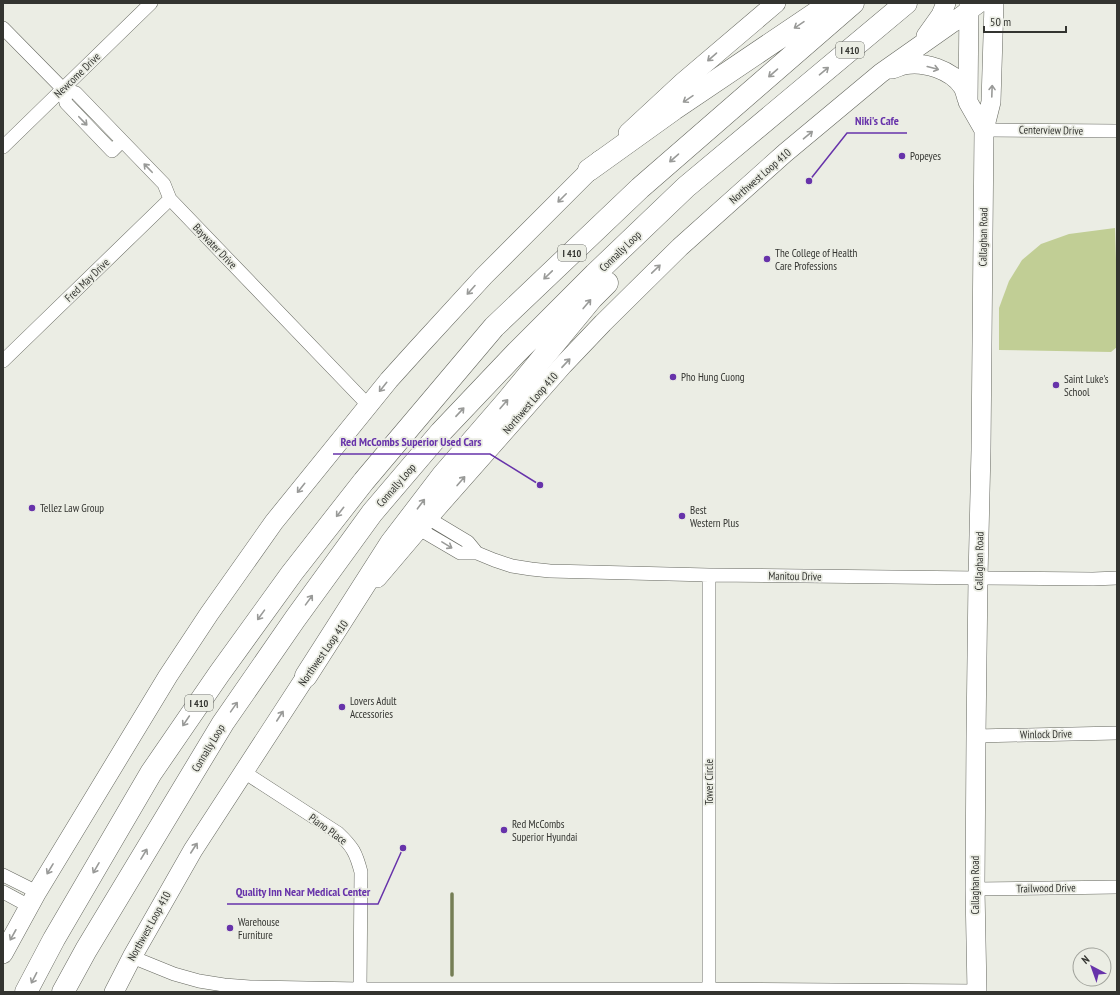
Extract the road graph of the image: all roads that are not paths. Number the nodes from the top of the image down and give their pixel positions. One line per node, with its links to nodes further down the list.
1 (151, 3): 12 (street, Newcome Drive)
2 (776, 3): 21 (main road, one-way to 21)
3 (831, 3): 21 (highway, one-way to 21)
4 (853, 3): 43 (highway, I 410, one-way to 43)
5 (906, 3): 13 (highway, Connally Loop / I 410, one-way to 5)
6 (946, 3): 10 (main road)
7 (994, 3): 15 (main road, Callaghan Road, one-way to 7)
8 (972, 5): 10 (main road, Northwest Loop 410); 14 (main road)
9 (3, 28): 12 (street, Baywater Drive)
10 (918, 47): 11 (main road, Northwest Loop 410)
11 (882, 73): 14 (main road, one-way to 14); 25 (main road, Northwest Loop 410, one-way to 11)
12 (63, 89): 17 (street, Baywater Drive); 18 (street, Baywater Drive, one-way to 18); 20 (street, Newcome Drive)
13 (794, 96): 29 (highway, one-way to 13); 34 (highway, Connally Loop / I 410, one-way to 13)
14 (968, 102): 15 (main road)
15 (984, 130): 16 (street, Centerview Drive); 27 (main road, Callaghan Road)
16 (1117, 130)
17 (113, 132): 18 (street); 19 (street, Baywater Drive)
18 (103, 142): 19 (street, Baywater Drive)
19 (122, 142): 22 (street, Baywater Drive, one-way to 19)
20 (3, 147)
21 (589, 170): 24 (main road, one-way to 24)
22 (170, 199): 23 (street, Fred May Drive); 24 (street, Baywater Drive)
23 (3, 361)
24 (368, 405): 38 (main road, one-way to 38)
25 (424, 523): 26 (street, Manitou Drive); 29 (main road, Northwest Loop 410)
26 (709, 575): 27 (street, Manitou Drive); 42 (street, Tower Circle)
27 (978, 578): 28 (street, Manitou Drive); 31 (main road, Callaghan Road)
28 (1117, 578)
29 (306, 676): 32 (main road, Northwest Loop 410, one-way to 29)
30 (1117, 733): 31 (street, Winlock Drive)
31 (976, 736): 36 (main road, Callaghan Road)
32 (244, 772): 40 (main road, Northwest Loop 410, one-way to 32); 41 (street, Piano Place)
33 (3, 875): 38 (street)
34 (124, 887): 44 (highway, Connally Loop / I 410); 45 (highway)
35 (1117, 887): 36 (street, Trailwood Drive)
36 (975, 889): 47 (main road, Callaghan Road)
37 (3, 892): 38 (street)
38 (33, 899): 39 (main road, one-way to 39)
39 (3, 954)
40 (132, 957): 41 (street); 46 (main road, Northwest Loop 410)
41 (360, 989): 42 (street)
42 (709, 989): 47 (street)
43 (26, 992)
44 (63, 992)
45 (74, 992)
46 (114, 992)
47 (977, 992)

